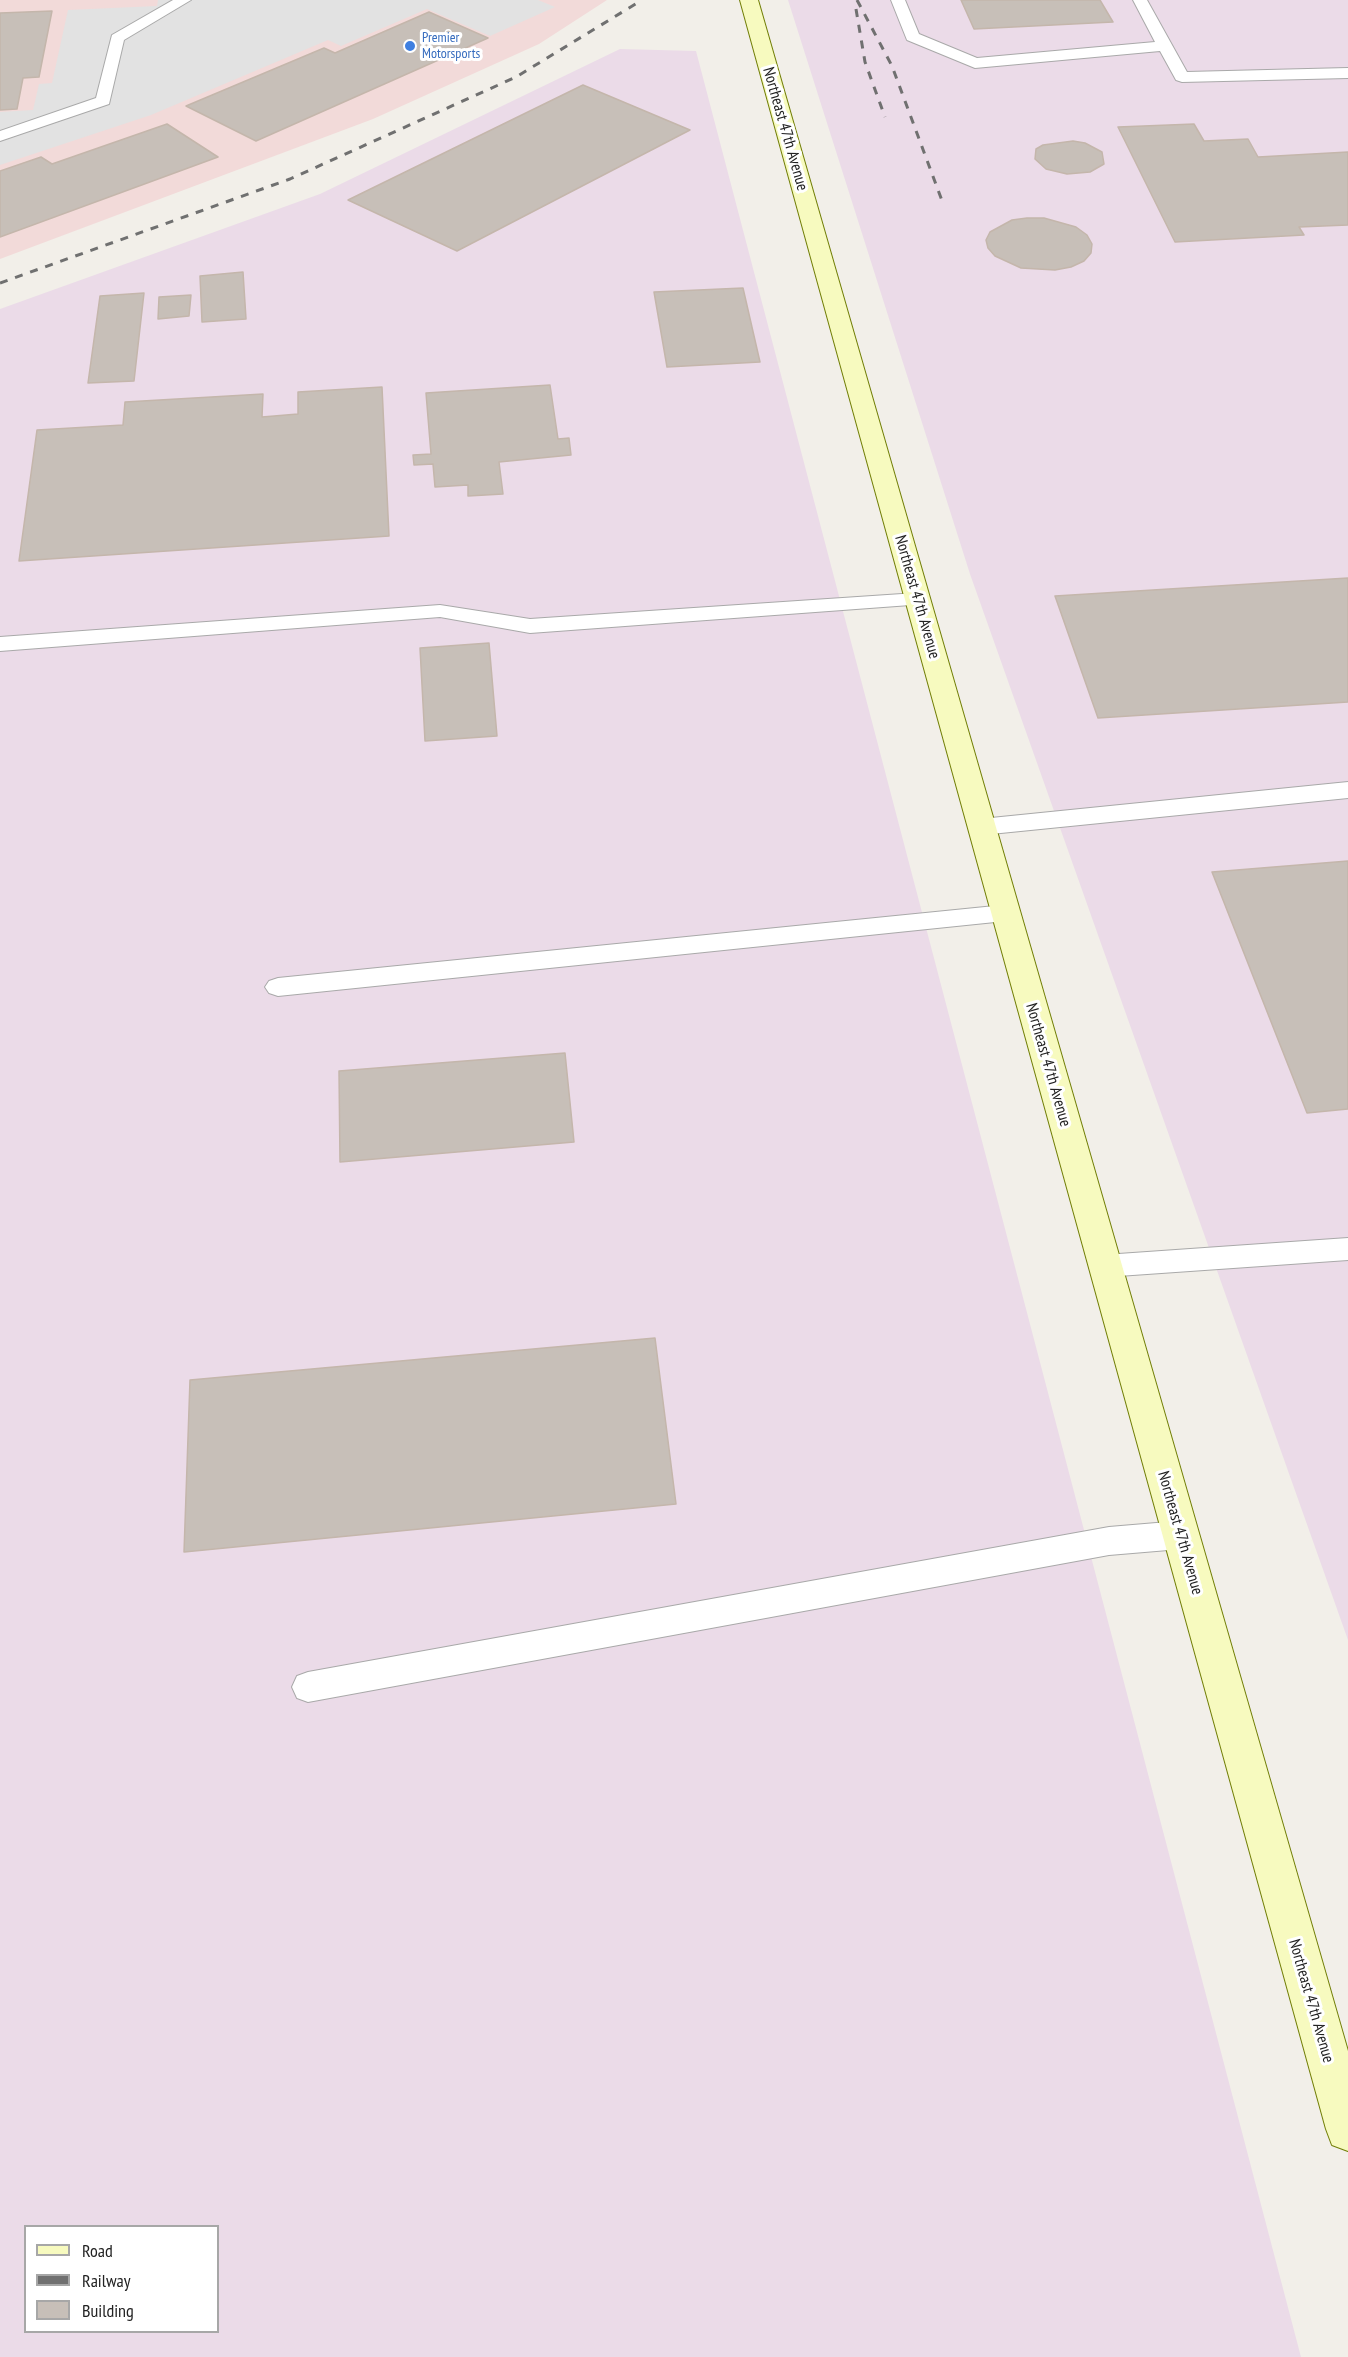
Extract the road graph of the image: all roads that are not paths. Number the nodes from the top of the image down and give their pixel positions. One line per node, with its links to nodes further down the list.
1 (184, 0): 8 (lane)
2 (749, 0): 9 (street, Northeast 47th Avenue)
3 (898, 0): 6 (lane)
4 (1140, 0): 5 (lane); 6 (lane)
5 (1155, 0)
6 (1166, 46): 7 (lane)
7 (1348, 73)
8 (0, 136)
9 (917, 599): 10 (lane); 12 (street, Northeast 47th Avenue)
10 (0, 644)
11 (1348, 789): 12 (lane)
12 (981, 827): 13 (street, Northeast 47th Avenue)
13 (1005, 913): 14 (lane); 16 (street, Northeast 47th Avenue)
14 (278, 987)
15 (1348, 1249): 16 (lane)
16 (1104, 1266): 17 (street, Northeast 47th Avenue)
17 (1180, 1535): 18 (lane); 19 (street, Northeast 47th Avenue)
18 (308, 1687)
19 (1348, 2129)

